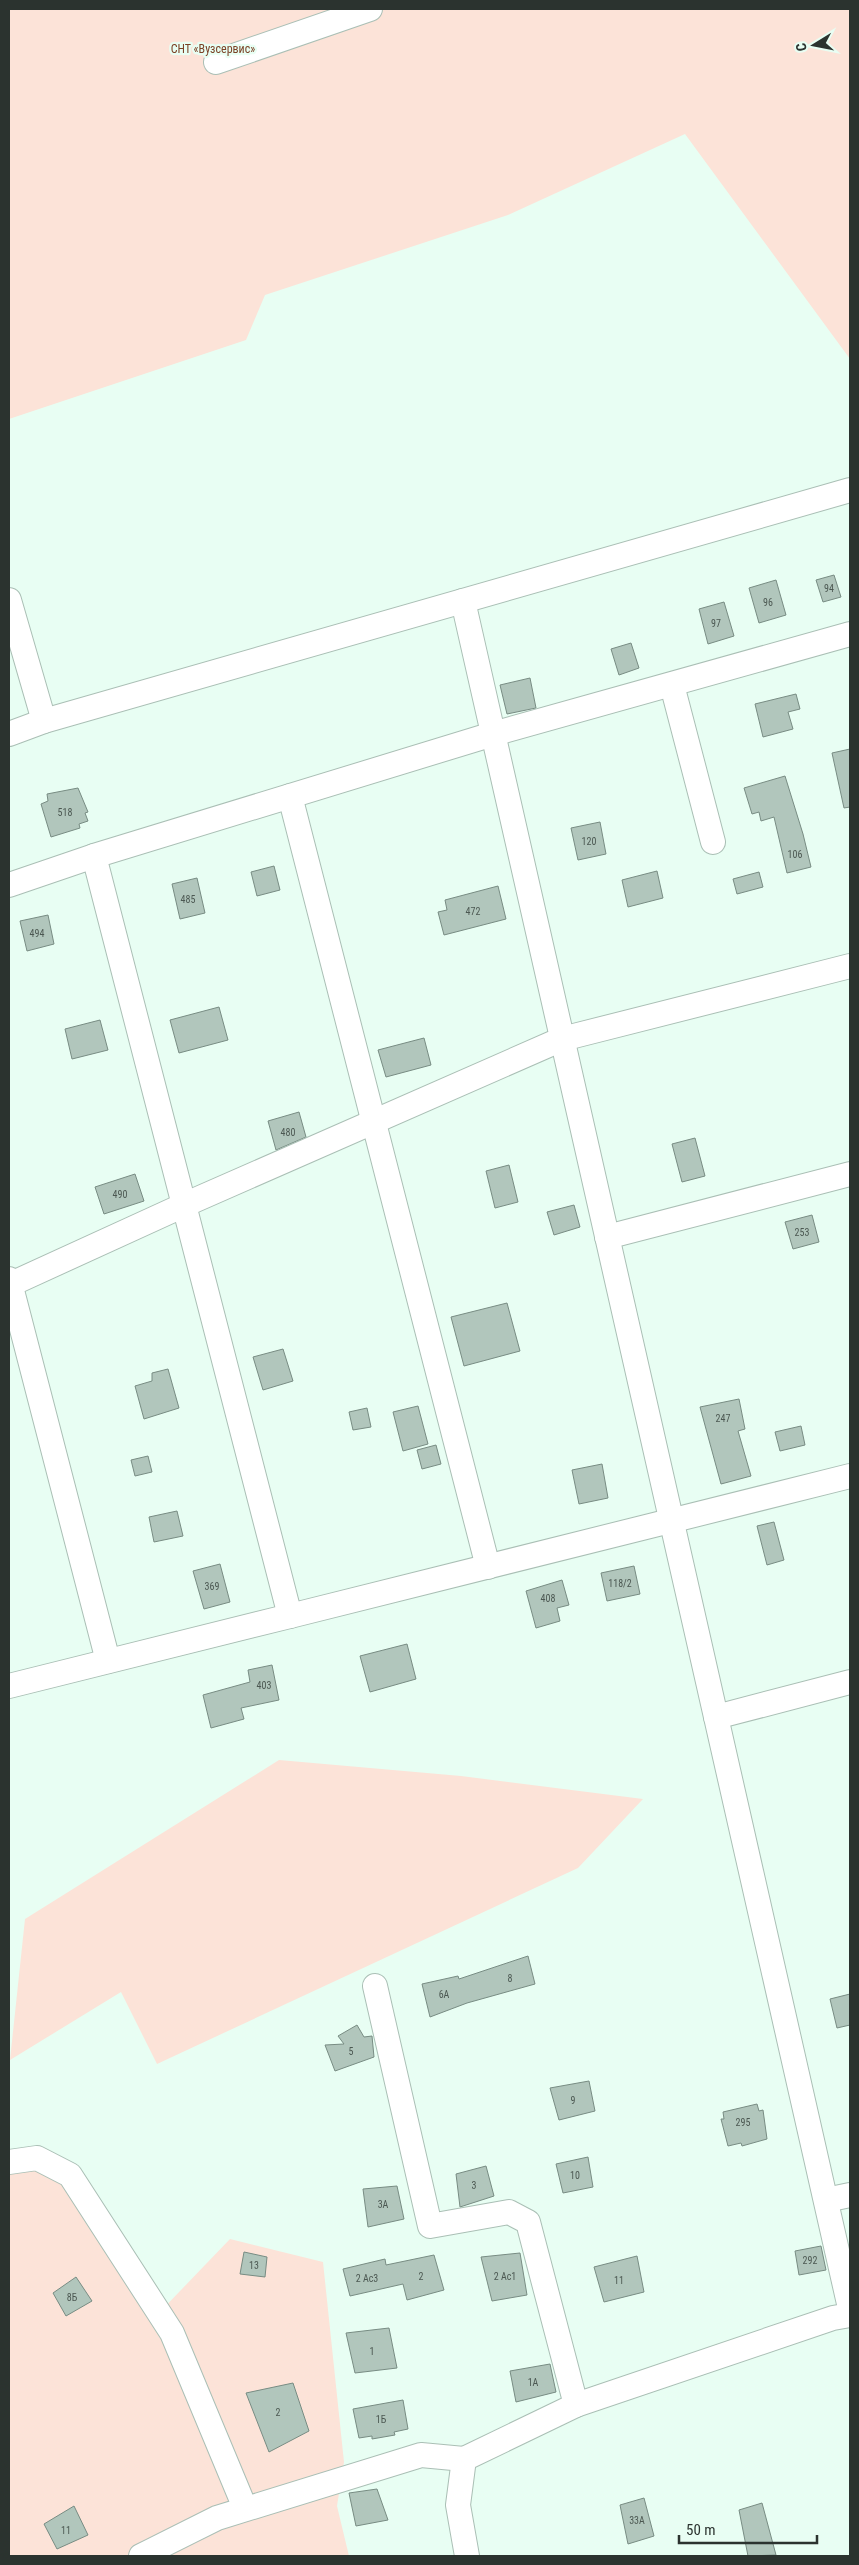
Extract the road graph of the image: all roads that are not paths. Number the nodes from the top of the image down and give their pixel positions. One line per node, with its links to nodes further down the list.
1 (370, 9): 2 (street)
2 (216, 62)
3 (850, 490): 5 (street)
4 (9, 600): 8 (street)
5 (463, 601): 8 (street); 10 (street)
6 (850, 634): 7 (street)
7 (672, 685): 10 (street); 12 (street)
8 (44, 721): 9 (street)
9 (9, 734)
10 (493, 734): 11 (street); 16 (street)
11 (290, 796): 13 (street); 17 (street)
12 (713, 842)
13 (94, 856): 14 (street); 19 (street)
14 (9, 885)
15 (850, 966): 16 (street)
16 (562, 1039): 17 (street); 20 (street)
17 (375, 1121): 19 (street); 24 (street)
18 (850, 1174): 20 (street)
19 (184, 1205): 21 (street); 25 (street)
20 (607, 1237): 23 (street)
21 (9, 1283): 26 (street)
22 (850, 1476): 23 (street)
23 (672, 1522): 24 (street); 29 (street)
24 (488, 1567): 25 (street)
25 (290, 1616): 26 (street)
26 (108, 1661): 28 (street)
27 (850, 1682): 29 (street)
28 (9, 1686)
29 (716, 1717): 33 (street)
30 (375, 1986): 36 (street)
31 (9, 2162): 38 (street)
32 (850, 2195): 33 (street)
33 (826, 2200): 34 (street)
34 (850, 2308)
35 (850, 2315): 36 (street)
36 (576, 2405): 37 (street)
37 (464, 2459): 38 (street); 40 (street)
38 (245, 2508): 39 (street)
39 (141, 2556)
40 (467, 2556)

